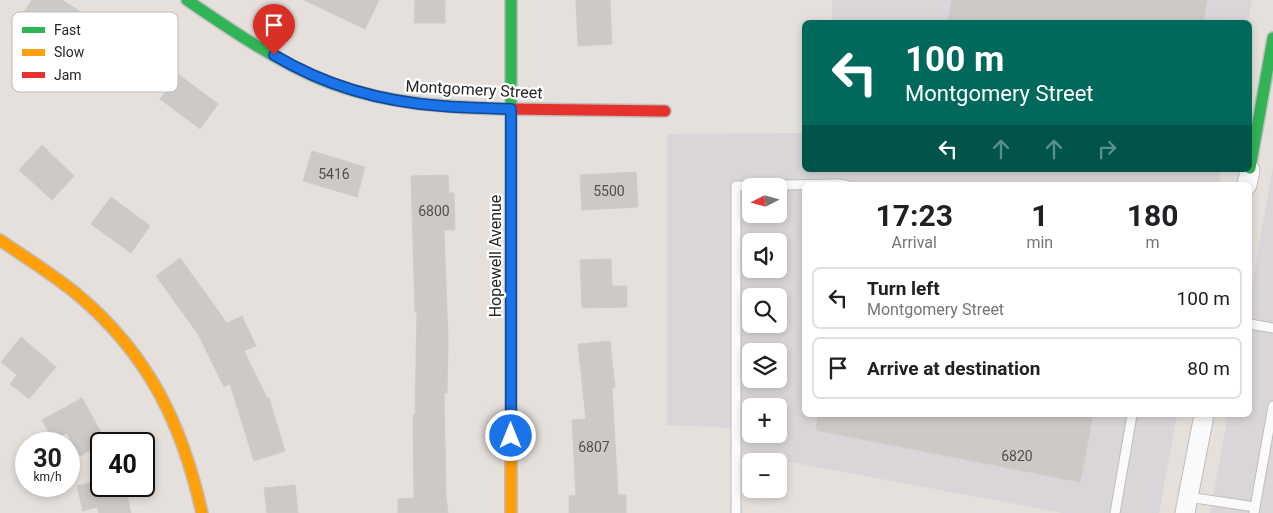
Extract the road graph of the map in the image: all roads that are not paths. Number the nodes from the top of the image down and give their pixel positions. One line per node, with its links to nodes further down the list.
1 (187, 0): 4 (street, Montgomery Street)
2 (512, 0): 4 (street, Hopewell Avenue)
3 (1273, 38): 6 (street)
4 (511, 109): 5 (street, Montgomery Street); 17 (street, Hopewell Avenue)
5 (664, 111)
6 (1252, 158)
7 (802, 185): 18 (lane)
8 (0, 240): 16 (street)
9 (1252, 324): 10 (lane)
10 (1273, 328)
11 (1273, 406): 15 (lane)
12 (1132, 417): 19 (lane)
13 (1204, 417): 14 (street)
14 (1187, 505): 15 (lane)
15 (1255, 510)
16 (202, 513)
17 (511, 513)
18 (736, 513)
19 (1115, 513)

